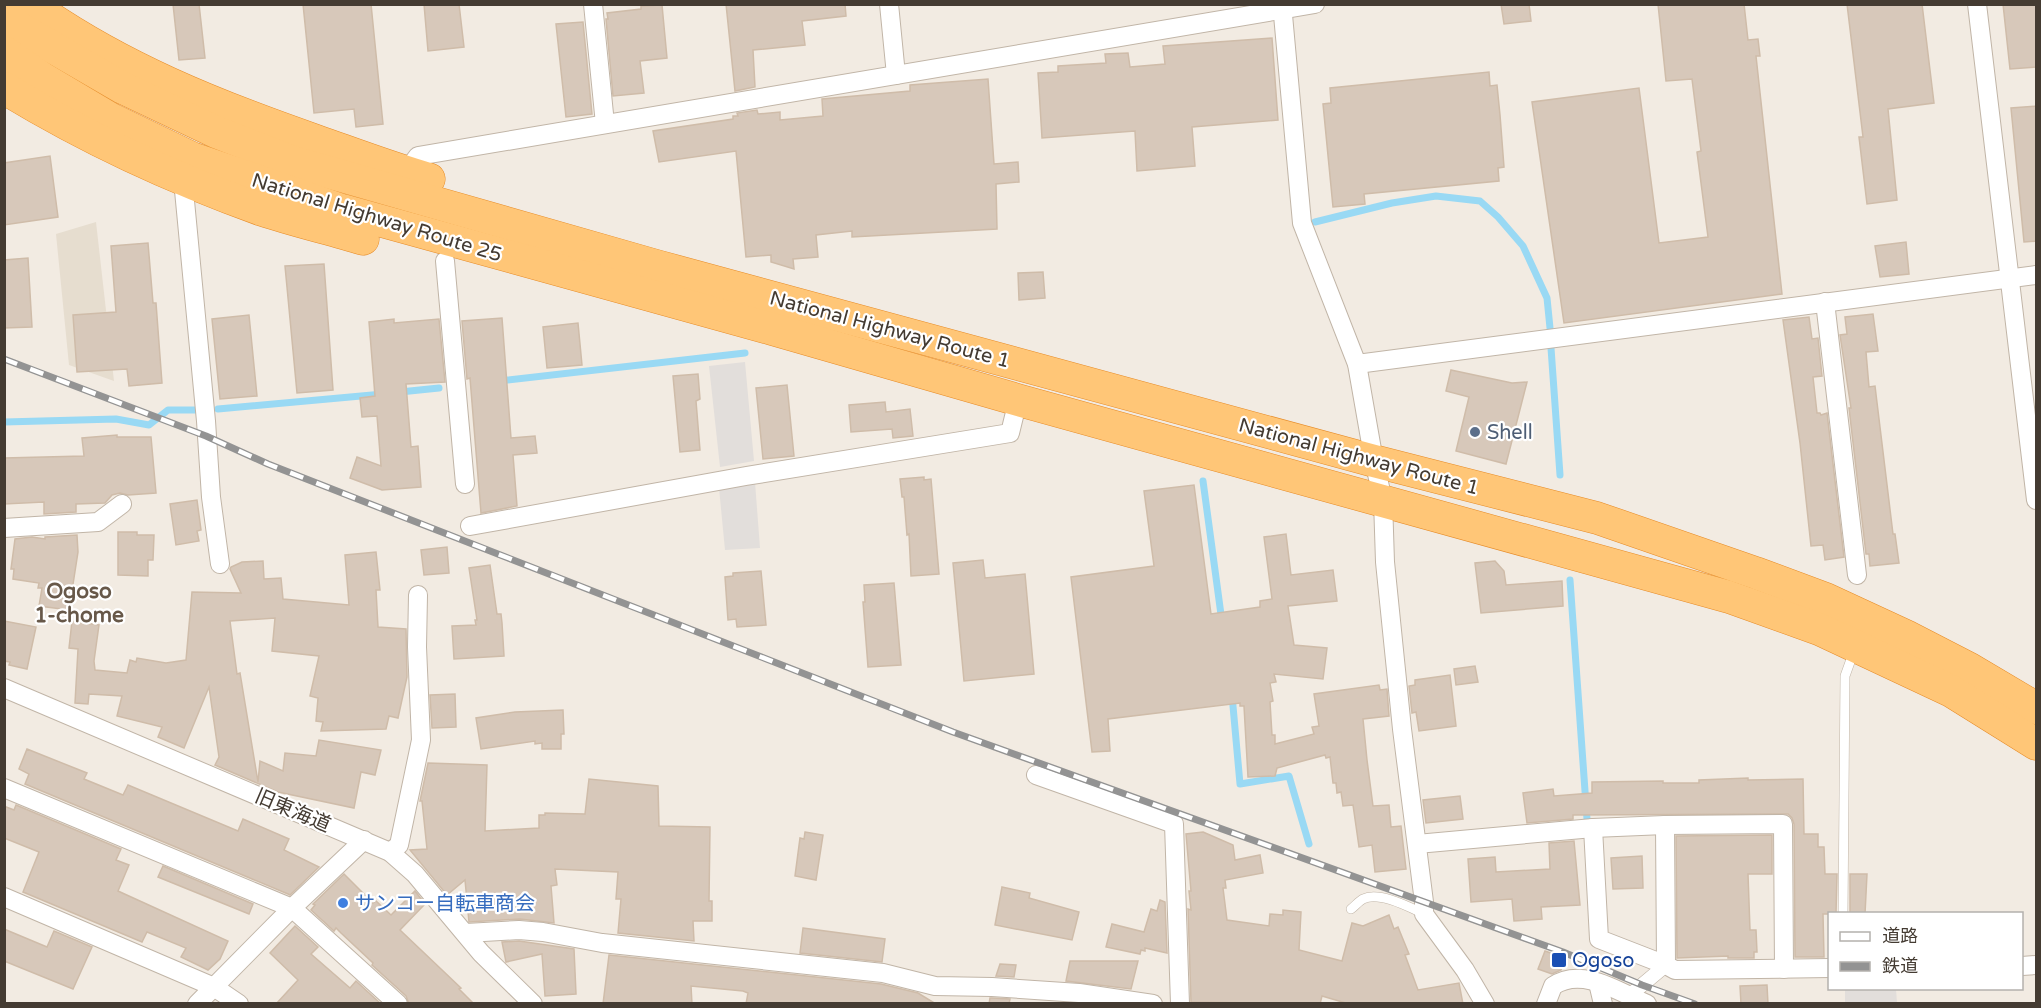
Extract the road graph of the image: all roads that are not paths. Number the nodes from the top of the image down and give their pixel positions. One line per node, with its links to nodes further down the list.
1 (30, 4): 12 (highway)
2 (593, 4): 11 (street)
3 (889, 4): 9 (street)
4 (1315, 4): 6 (street)
5 (1977, 4): 17 (street)
6 (1283, 8): 9 (street); 20 (street)
7 (4, 15): 15 (highway, National Highway Route 25)
8 (4, 52): 19 (highway, National Highway Route 25)
9 (896, 75): 11 (street)
10 (4, 88): 13 (highway)
11 (605, 124): 12 (street)
12 (406, 172): 15 (highway)
13 (183, 180): 14 (highway); 29 (street)
14 (445, 261): 19 (highway); 23 (street)
15 (657, 266): 22 (highway, National Highway Route 1)
16 (2037, 275): 17 (street)
17 (2010, 277): 18 (street); 25 (street)
18 (1825, 302): 20 (street); 30 (street)
19 (772, 329): 21 (highway, National Highway Route 1)
20 (1357, 364): 22 (street)
21 (1018, 400): 24 (highway, National Highway Route 1); 27 (street)
22 (1374, 461): 24 (street); 34 (highway, National Highway Route 1)
23 (465, 484)
24 (1383, 500): 32 (highway, National Highway Route 1); 41 (street)
25 (2037, 500)
26 (122, 504): 28 (street)
27 (470, 526)
28 (4, 528)
29 (220, 564)
30 (1857, 575)
31 (418, 595): 42 (street)
32 (1856, 645): 35 (highway, National Highway Route 1); 46 (lane)
33 (4, 688): 40 (street, 旧東海道)
34 (2037, 708)
35 (2037, 744)
36 (1036, 775): 62 (street)
37 (4, 788): 44 (street)
38 (1665, 825): 39 (street); 49 (street); 51 (street)
39 (1593, 828): 41 (street); 49 (street)
40 (364, 840): 42 (street, 旧東海道); 44 (street)
41 (1417, 844): 47 (street)
42 (390, 852): 48 (street, 旧東海道)
43 (4, 897): 53 (street)
44 (292, 908): 53 (street); 58 (street)
45 (1351, 909): 47 (lane)
46 (1843, 912)
47 (1424, 914): 63 (street)
48 (466, 933): 54 (street); 59 (street, 旧東海道)
49 (1666, 964): 51 (street); 55 (street)
50 (1828, 968): 51 (street)
51 (1784, 969)
52 (1598, 982): 55 (street); 64 (street); 65 (street)
53 (214, 987): 56 (street); 57 (street)
54 (992, 987): 60 (street); 61 (street)
55 (1629, 996): 66 (street)
56 (197, 1004)
57 (239, 1004)
58 (398, 1004)
59 (533, 1004)
60 (984, 1004)
61 (1154, 1004)
62 (1180, 1004)
63 (1485, 1004)
64 (1546, 1004)
65 (1602, 1004)
66 (1647, 1004)

